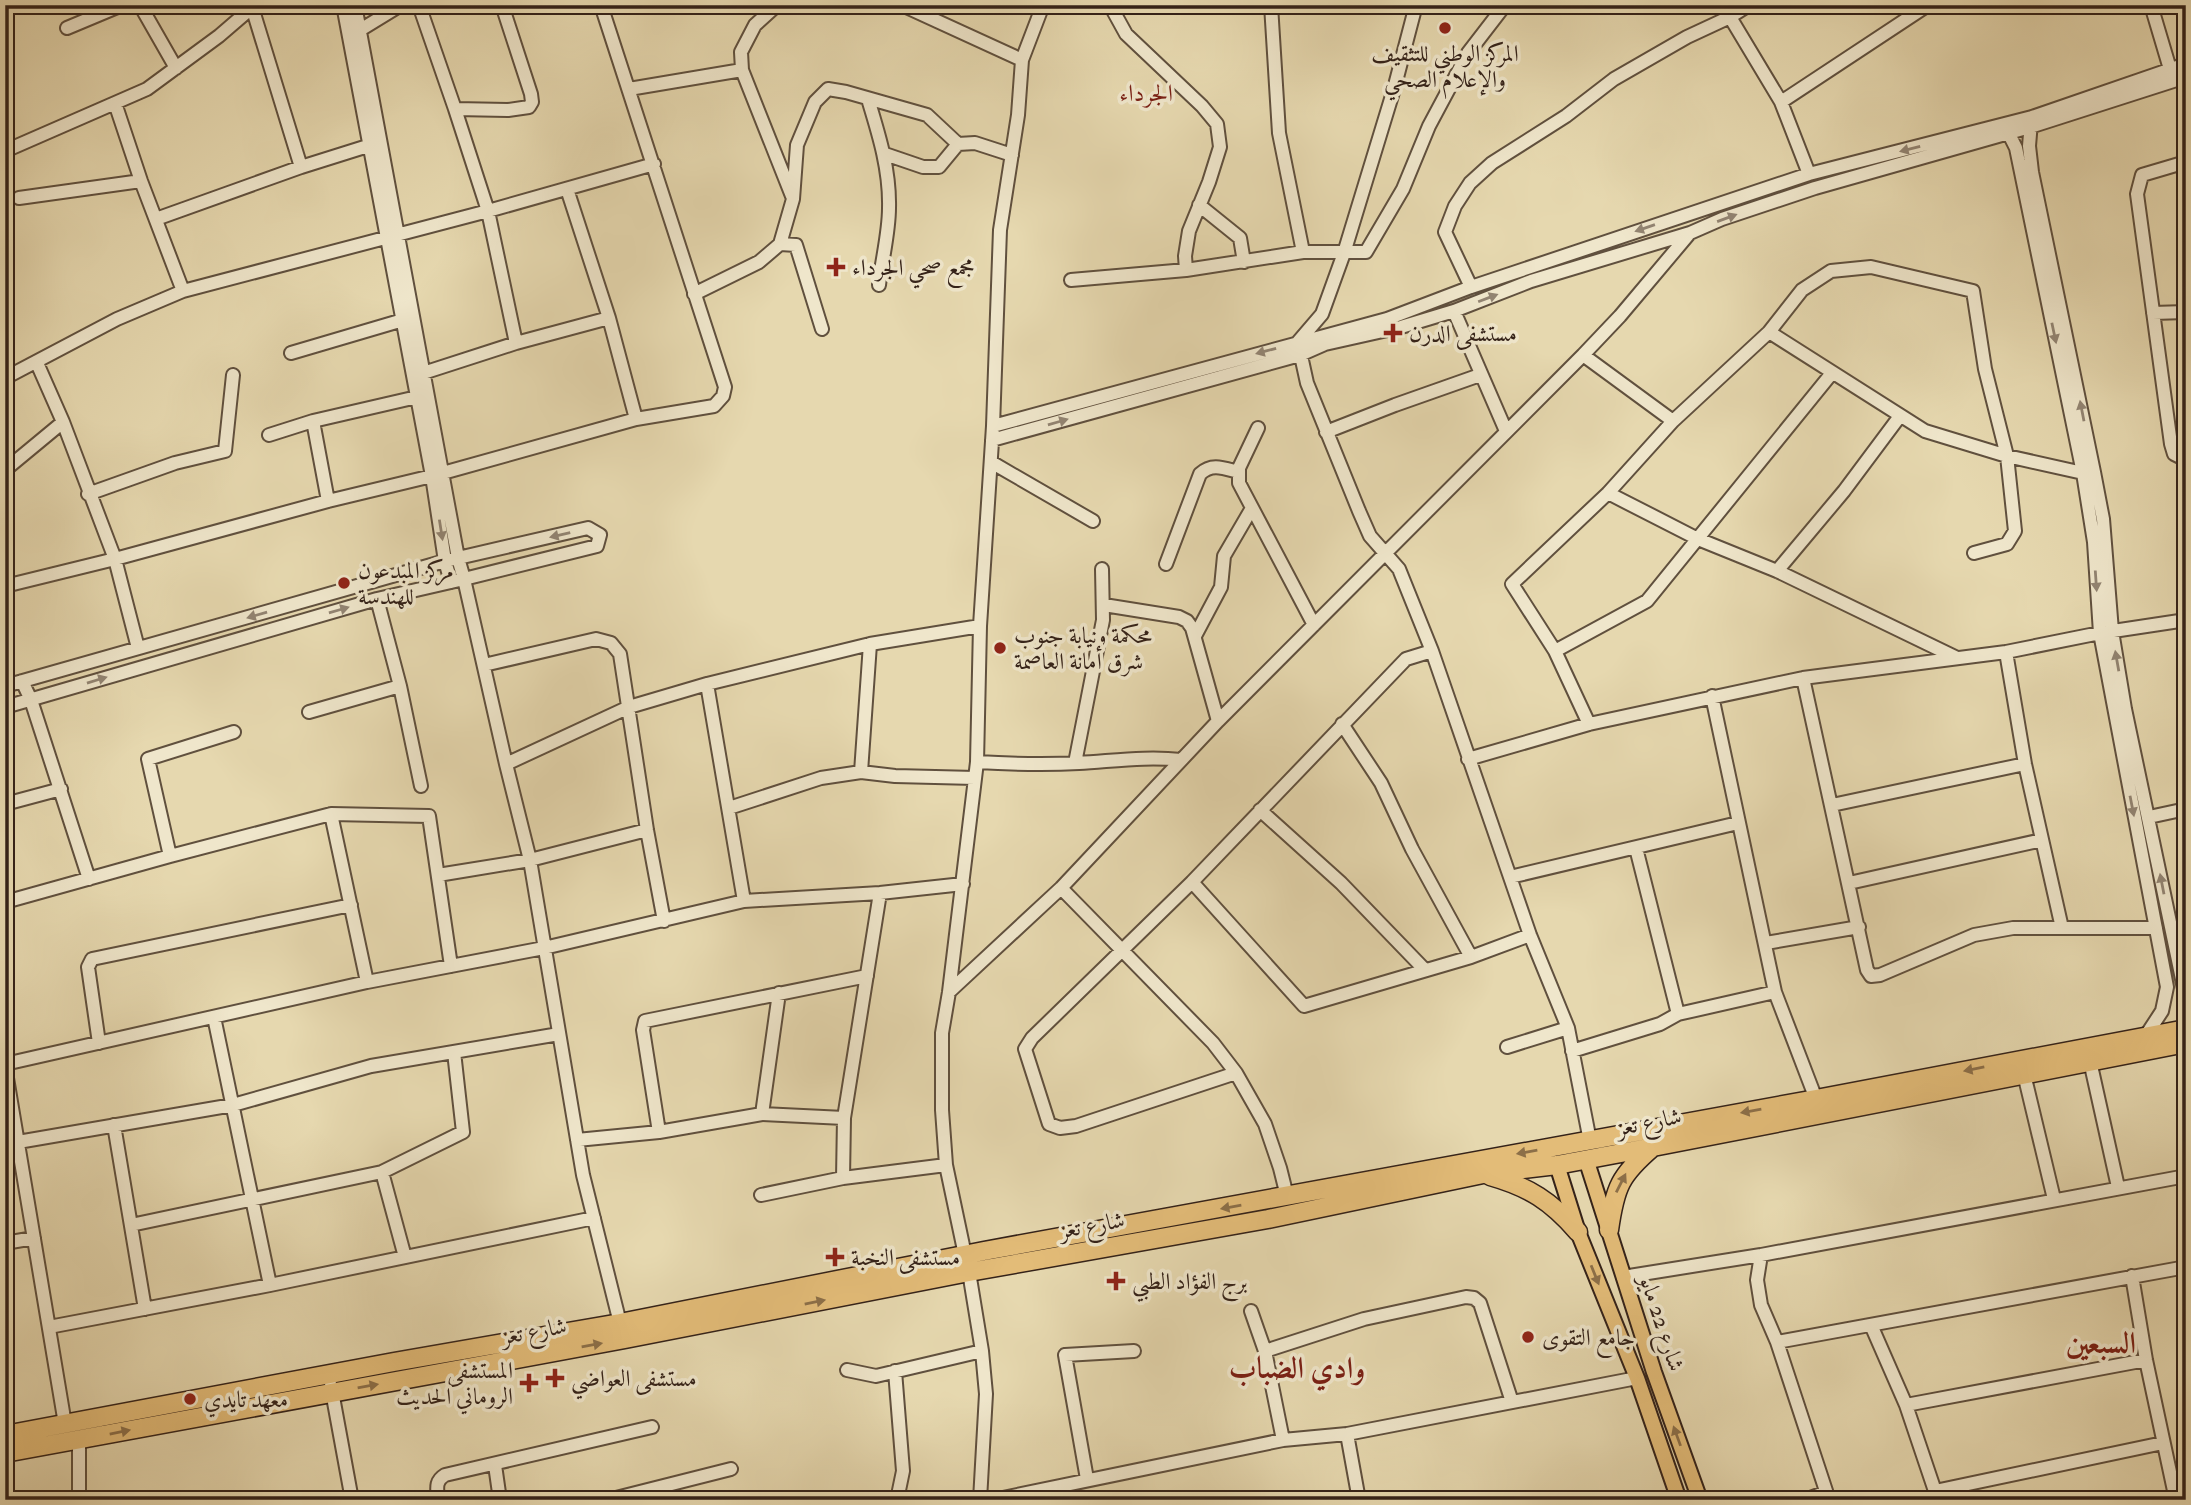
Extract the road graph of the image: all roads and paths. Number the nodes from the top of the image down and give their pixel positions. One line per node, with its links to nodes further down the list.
1 (122, 5): 21 (street)
2 (140, 5): 25 (street)
3 (343, 5): 22 (street)
4 (355, 5): 22 (street)
5 (401, 5): 22 (street)
6 (419, 5): 33 (street)
7 (502, 5): 33 (street)
8 (601, 5): 29 (street)
9 (777, 5): 27 (street)
10 (902, 5): 23 (street)
11 (1043, 5): 23 (street)
12 (1110, 5): 49 (street)
13 (1271, 5): 56 (street)
14 (1416, 5): 57 (street)
15 (1505, 5): 57 (street)
16 (1749, 5): 20 (street)
17 (1928, 5): 31 (street)
18 (2151, 5): 26 (street)
19 (253, 6): 25 (street); 43 (street)
20 (1730, 17): 31 (street); 62 (street)
21 (66, 29)
22 (354, 34): 37 (street); 54 (street)
23 (1022, 60): 40 (street)
24 (2186, 65): 26 (street)
25 (176, 68): 32 (street)
26 (2170, 69): 34 (street)
27 (742, 70): 29 (street); 48 (street)
28 (2186, 77): 34 (street)
29 (629, 89): 42 (street)
30 (868, 99): 36 (street); 39 (street); 48 (street)
31 (1781, 102): 44 (street)
32 (115, 103): 38 (street); 45 (street)
33 (455, 109): 50 (street)
34 (2031, 122): 35 (street); 121 (street, one-way to 34)
35 (2007, 129): 44 (street, one-way to 44); 53 (street, one-way to 35); 99 (street, one-way to 99)
36 (958, 144): 39 (street); 40 (street)
37 (371, 145): 43 (street); 54 (street)
38 (5, 151)
39 (885, 154): 61 (street)
40 (1012, 155): 88 (street)
41 (2186, 162): 67 (street)
42 (654, 164): 46 (street); 64 (street)
43 (301, 167): 52 (street)
44 (1809, 174): 51 (street)
45 (141, 181): 47 (street); 52 (street)
46 (567, 189): 50 (street); 68 (street)
47 (19, 198)
48 (793, 199): 55 (street)
49 (1199, 205): 58 (street); 59 (street)
50 (488, 211): 54 (street); 72 (street)
51 (1688, 215): 53 (street); 62 (street, one-way to 62)
52 (156, 219): 63 (street)
53 (1690, 233): 65 (street, one-way to 53); 75 (street)
54 (393, 235): 63 (street); 69 (street); 78 (street)
55 (780, 244): 64 (street); 70 (street)
56 (1303, 251): 57 (street); 58 (street)
57 (1344, 253): 73 (street)
58 (1244, 262): 59 (street)
59 (1186, 271): 60 (street)
60 (1071, 279)
61 (879, 285)
62 (1471, 287): 73 (street)
63 (183, 291): 76 (street)
64 (694, 294): 84 (street)
65 (1454, 311): 73 (street); 79 (street)
66 (2186, 312): 67 (street)
67 (2153, 313): 95 (street)
68 (609, 318): 72 (street); 84 (street)
69 (403, 320): 74 (street); 78 (street)
70 (822, 329)
71 (1769, 332): 77 (street); 86 (street); 94 (street)
72 (516, 343): 78 (street)
73 (1299, 348): 88 (street, one-way to 88); 91 (street); 93 (street, one-way to 73)
74 (291, 353)
75 (1583, 355): 86 (street); 90 (street)
76 (37, 363): 81 (street); 87 (street)
77 (1832, 373): 83 (street); 106 (street)
78 (418, 375): 82 (street); 100 (street)
79 (1480, 375): 90 (street); 91 (street)
80 (233, 376): 101 (street)
81 (5, 378)
82 (417, 397): 85 (street); 100 (street)
83 (1900, 415): 94 (street); 113 (street)
84 (636, 419): 100 (street)
85 (313, 421): 92 (street); 103 (street)
86 (1673, 421): 102 (street)
87 (63, 422): 97 (street); 101 (street)
88 (993, 426): 93 (street)
89 (1258, 428): 98 (street)
90 (1506, 431): 107 (street)
91 (1326, 432): 107 (street)
92 (269, 435)
93 (992, 440): 96 (street)
94 (2007, 456): 99 (street); 108 (street)
95 (2186, 460)
96 (991, 463): 105 (street); 120 (street)
97 (5, 470)
98 (1238, 472): 104 (street); 111 (street)
99 (2083, 474): 121 (street, one-way to 121)
100 (437, 475): 103 (street); 110 (street)
101 (89, 494): 109 (street)
102 (1608, 494): 106 (street); 126 (street)
103 (328, 501): 109 (street)
104 (1252, 508): 119 (street); 122 (street)
105 (1093, 522)
106 (1698, 539): 113 (street); 126 (street)
107 (1385, 553): 119 (street); 125 (street)
108 (1974, 553)
109 (115, 559): 115 (street); 124 (street)
110 (452, 560): 114 (street); 114 (street, one-way to 110); 124 (street, one-way to 124)
111 (1166, 564)
112 (1102, 569): 117 (street)
113 (1777, 571): 128 (street)
114 (457, 581): 116 (street); 129 (street)
115 (5, 586)
116 (377, 599): 134 (street); 136 (street, one-way to 116)
117 (1104, 605): 122 (street); 147 (street)
118 (2186, 620): 121 (street)
119 (1314, 625): 140 (street)
120 (980, 626): 123 (street); 146 (street)
121 (2106, 632): 127 (street); 160 (street, one-way to 121); 181 (street, one-way to 181)
122 (1195, 636): 140 (street)
123 (870, 644): 132 (street); 150 (street)
124 (138, 648): 131 (street)
125 (1432, 651): 141 (street); 144 (street)
126 (1555, 651): 142 (street)
127 (2006, 652): 128 (street); 149 (street)
128 (1957, 658): 130 (street)
129 (484, 665): 138 (street); 148 (street)
130 (1803, 678): 135 (street); 155 (street)
131 (22, 681): 133 (street); 136 (street)
132 (707, 684): 138 (street); 156 (street)
133 (5, 686)
134 (400, 686): 139 (street); 152 (street)
135 (1712, 696): 142 (street); 161 (street)
136 (31, 700): 137 (street); 153 (street)
137 (5, 707)
138 (629, 707): 148 (street); 162 (street)
139 (309, 712)
140 (1218, 721): 145 (street)
141 (1342, 724): 158 (street); 186 (street)
142 (1589, 724): 144 (street)
143 (234, 732): 165 (street)
144 (1468, 759): 168 (street)
145 (1181, 760): 147 (street); 173 (street)
146 (977, 762): 147 (street); 151 (street)
147 (1075, 763)
148 (506, 764): 166 (street)
149 (2025, 764): 155 (street); 163 (street)
150 (861, 772): 151 (street); 156 (street)
151 (975, 778): 172 (street)
152 (421, 786)
153 (61, 789): 154 (street); 169 (street)
154 (5, 804)
155 (1832, 805): 171 (street)
156 (729, 808): 175 (street)
157 (2186, 809): 160 (street)
158 (1261, 810): 170 (street); 188 (street)
159 (331, 814): 165 (street); 167 (street); 177 (street)
160 (2149, 817): 191 (street, one-way to 160)
161 (1738, 823): 164 (street); 183 (street)
162 (647, 830): 166 (street); 178 (street)
163 (2042, 840): 171 (street); 180 (street)
164 (1636, 848): 168 (street); 197 (street)
165 (170, 856): 169 (street)
166 (530, 860): 167 (street); 184 (street)
167 (438, 875): 187 (street)
168 (1510, 877): 182 (street)
169 (89, 879): 176 (street)
170 (1192, 882): 185 (street); 188 (street)
171 (1850, 883): 179 (street)
172 (963, 884): 174 (street); 193 (street)
173 (1061, 888): 185 (street); 193 (street)
174 (880, 892): 175 (street); 189 (street)
175 (744, 901): 178 (street)
176 (5, 902)
177 (351, 905): 190 (street); 203 (street)
178 (664, 921): 184 (street)
179 (1859, 926): 180 (street); 183 (street)
180 (2062, 928): 181 (street)
181 (2157, 928): 192 (street)
182 (1530, 934): 186 (street); 199 (street)
183 (1766, 943): 194 (street)
184 (544, 948): 187 (street); 201 (street)
185 (1123, 951): 210 (street); 210 (street)
186 (1471, 957): 188 (street)
187 (452, 966): 190 (street)
188 (1425, 970)
189 (867, 976): 195 (street); 215 (street)
190 (367, 982): 198 (street)
191 (2182, 985): 192 (street); 196 (street)
192 (2167, 987): 202 (street)
193 (949, 992): 223 (street)
194 (1775, 992): 197 (street); 212 (street)
195 (779, 993): 214 (street); 217 (street)
196 (2186, 998)
197 (1678, 1014): 206 (street)
198 (214, 1017): 203 (street); 213 (street)
199 (1568, 1028): 205 (street); 206 (street)
200 (2186, 1029): 202 (highway, شارع تعز)
201 (559, 1034): 207 (street); 218 (street)
202 (2145, 1037): 212 (highway, شارع تعز, one-way to 212)
203 (99, 1043): 209 (street)
204 (2186, 1043): 208 (highway, شارع تعز)
205 (1507, 1047)
206 (1572, 1051): 219 (street)
207 (454, 1052): 213 (street); 225 (street)
208 (2090, 1061): 211 (highway, شارع تعز); 229 (street)
209 (5, 1065): 220 (street)
210 (1236, 1073): 231 (street)
211 (2024, 1074): 221 (highway, شارع تعز); 232 (street)
212 (1816, 1099): 219 (highway, شارع تعز, one-way to 219)
213 (233, 1105): 216 (street); 233 (street)
214 (762, 1114): 215 (street); 217 (street)
215 (844, 1118): 228 (street)
216 (114, 1125): 220 (street); 237 (street)
217 (659, 1132): 218 (street)
218 (577, 1140): 235 (street)
219 (1590, 1141): 231 (highway, شارع تعز, one-way to 231)
220 (18, 1142): 240 (street)
221 (1653, 1147): 222 (highway, شارع تعز); 238 (highway, one-way to 221)
222 (1586, 1159): 224 (highway, شارع تعز); 238 (main road, شارع 22 مايو)
223 (946, 1165): 228 (street); 244 (street)
224 (1557, 1165): 226 (highway, شارع تعز); 239 (main road, شارع 22 مايو)
225 (382, 1172): 233 (street); 243 (street)
226 (1483, 1174): 236 (highway, شارع تعز); 239 (highway)
227 (2186, 1176): 229 (street)
228 (843, 1178): 230 (street)
229 (2118, 1187): 232 (street)
230 (761, 1195)
231 (1287, 1196): 234 (highway, شارع تعز)
232 (2054, 1199): 242 (street)
233 (252, 1200): 237 (street); 248 (street)
234 (1264, 1201): 236 (highway); 244 (highway, شارع تعز, one-way to 244)
235 (594, 1217): 243 (street); 251 (street)
236 (1268, 1219): 244 (highway, شارع تعز)
237 (131, 1225): 249 (street)
238 (1609, 1230): 247 (main road, شارع 22 مايو)
239 (1578, 1232): 262 (main road, شارع 22 مايو, one-way to 262)
240 (34, 1238): 241 (street); 253 (street)
241 (5, 1243)
242 (1761, 1255): 247 (street); 254 (street)
243 (405, 1257): 248 (street)
244 (967, 1263): 251 (highway, شارع تعز); 255 (street); 263 (highway, شارع تعز, one-way to 244)
245 (2186, 1267): 246 (street)
246 (2132, 1276): 252 (street); 258 (street)
247 (1623, 1277): 261 (main road, شارع 22 مايو)
248 (270, 1285): 249 (street)
249 (145, 1309): 253 (street)
250 (1251, 1311): 257 (street)
251 (621, 1323): 263 (highway, شارع تعز)
252 (1871, 1325): 254 (street); 265 (street)
253 (48, 1327): 266 (street)
254 (1777, 1342): 278 (street)
255 (982, 1351): 260 (street); 285 (street)
256 (1134, 1351): 276 (street)
257 (1265, 1351): 264 (street); 271 (street)
258 (2146, 1360): 265 (street); 272 (street)
259 (847, 1370): 260 (street)
260 (895, 1371): 284 (street)
261 (1654, 1372): 262 (main road); 289 (main road, شارع 22 مايو, one-way to 261)
262 (1637, 1378): 264 (street); 288 (main road, شارع 22 مايو)
263 (331, 1383): 266 (highway, شارع تعز); 270 (highway, شارع تعز, one-way to 263); 280 (street)
264 (1512, 1402): 268 (street)
265 (1906, 1405): 277 (street)
266 (65, 1424): 269 (highway, شارع تعز)
267 (652, 1427): 274 (street)
268 (1347, 1434): 271 (street); 287 (street)
269 (5, 1435)
270 (79, 1440): 273 (highway, شارع تعز); 279 (street)
271 (1283, 1440): 276 (street)
272 (2163, 1443): 277 (street); 291 (street)
273 (5, 1453)
274 (495, 1465): 281 (street); 282 (street)
275 (731, 1469): 283 (street)
276 (1087, 1479): 286 (street)
277 (1936, 1495)
278 (1828, 1496): 290 (street)
279 (79, 1500)
280 (352, 1500)
281 (438, 1500)
282 (500, 1500)
283 (608, 1500)
284 (897, 1500)
285 (979, 1500)
286 (993, 1500)
287 (1359, 1500)
288 (1679, 1500)
289 (1700, 1500)
290 (1805, 1500)
291 (2176, 1500)

